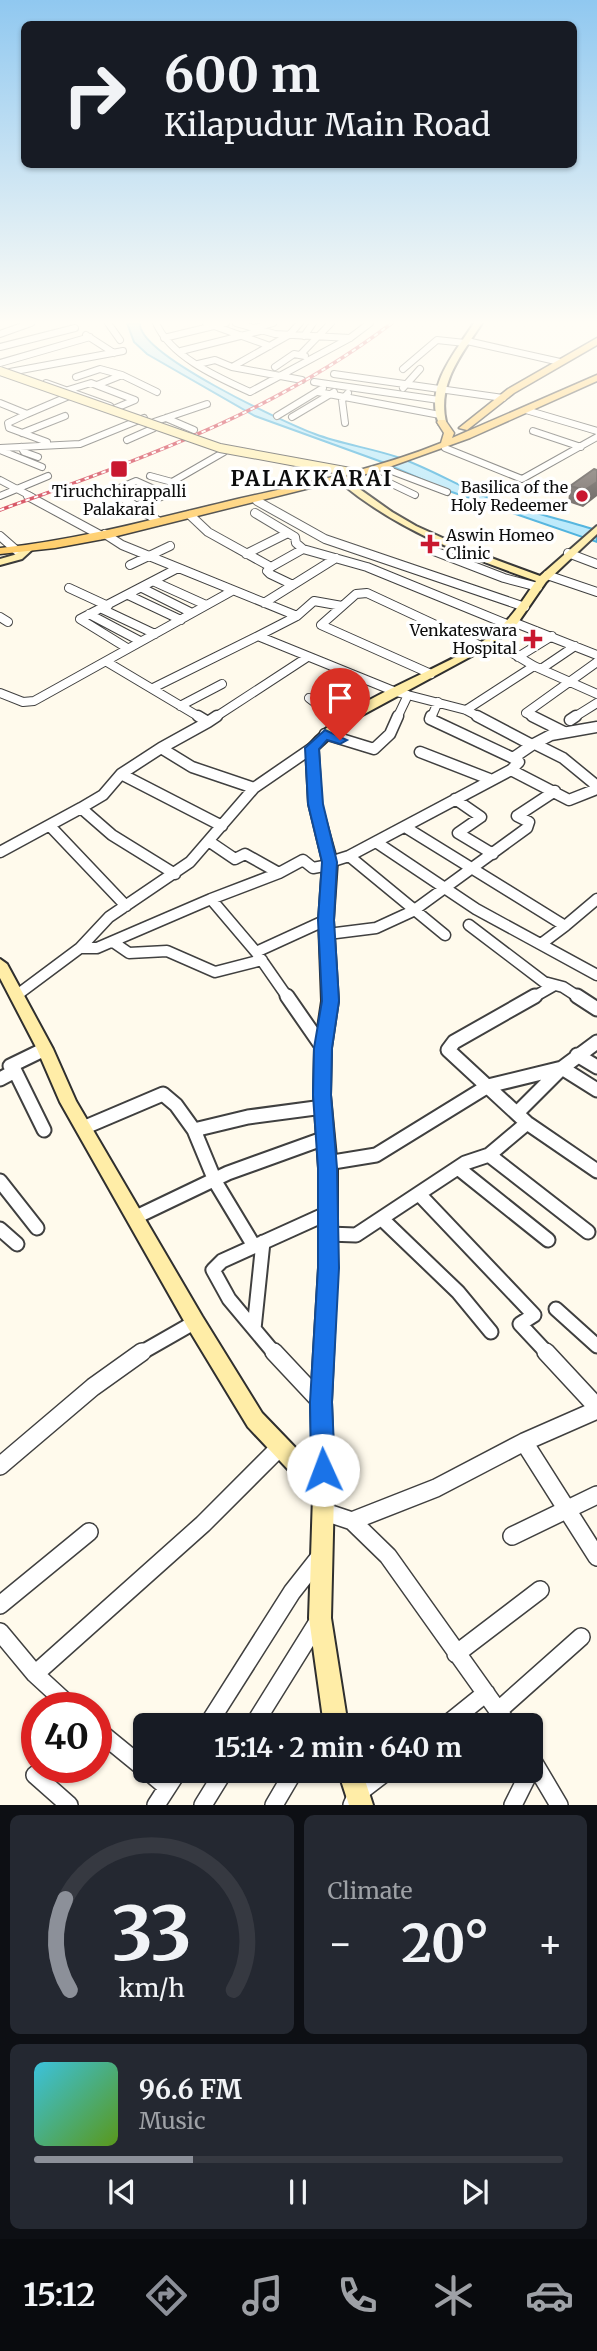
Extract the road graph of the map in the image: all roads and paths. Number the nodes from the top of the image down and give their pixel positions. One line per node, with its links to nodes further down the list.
1 (11, 407): 15 (street); 16 (street)
2 (40, 407): 16 (street)
3 (105, 407): 43 (street, bridge)
4 (106, 407): 22 (street)
5 (198, 407): 19 (street)
6 (291, 407): 18 (street)
7 (309, 407): 20 (street)
8 (342, 407): 23 (street)
9 (389, 407): 21 (street)
10 (440, 407): 21 (street)
11 (492, 407): 32 (main road)
12 (532, 407): 14 (main road)
13 (116, 408): 22 (street)
14 (526, 410): 29 (street); 32 (main road)
15 (0, 411)
16 (27, 414): 25 (street)
17 (65, 416): 30 (street)
18 (277, 416)
19 (166, 418): 24 (street); 26 (street)
20 (292, 418)
21 (441, 419): 32 (main road)
22 (140, 420): 24 (street); 35 (street)
23 (345, 423)
24 (154, 425): 31 (street); 34 (street)
25 (9, 428): 27 (street); 30 (street)
26 (194, 430)
27 (0, 431)
28 (533, 431): 36 (street)
29 (597, 431)
30 (22, 433): 35 (street)
31 (175, 433)
32 (455, 437): 36 (street); 43 (main road)
33 (597, 438): 36 (street)
34 (127, 440)
35 (53, 444): 38 (street)
36 (581, 446)
37 (2, 447): 38 (street); 41 (street)
38 (21, 447): 40 (street)
39 (224, 452): 45 (street)
40 (38, 457)
41 (42, 467)
42 (388, 470): 49 (street)
43 (367, 475): 50 (street); 55 (main road)
44 (48, 476): 48 (street)
45 (150, 476)
46 (0, 480): 48 (street)
47 (344, 481): 76 (street)
48 (17, 488): 51 (street); 59 (street)
49 (447, 492)
50 (415, 495)
51 (0, 496)
52 (257, 502): 54 (street)
53 (138, 506): 53 (street); 56 (street)
54 (266, 507): 58 (street); 60 (street)
55 (190, 515): 56 (main road); 68 (street)
56 (158, 522): 59 (main road)
57 (597, 529): 64 (street)
58 (308, 530): 60 (street); 88 (street)
59 (102, 535): 65 (main road); 69 (street)
60 (292, 535): 63 (street); 68 (street)
61 (0, 536): 65 (street)
62 (170, 546): 69 (street)
63 (303, 549): 70 (street); 74 (street)
64 (573, 549): 72 (street); 76 (street)
65 (22, 550): 67 (main road); 71 (street)
66 (434, 551): 76 (street)
67 (0, 552)
68 (246, 554): 74 (street)
69 (150, 556): 73 (street); 75 (street)
70 (336, 558): 78 (street); 93 (street)
71 (0, 562)
72 (597, 564)
73 (130, 565)
74 (271, 567): 78 (street)
75 (178, 568): 77 (street); 81 (street)
76 (542, 581): 82 (street); 88 (street)
77 (155, 582): 80 (street); 85 (street)
78 (293, 585): 84 (street)
79 (69, 588): 87 (street)
80 (142, 588): 83 (street); 89 (street)
81 (232, 591): 84 (street); 85 (street)
82 (597, 592)
83 (128, 595): 87 (street); 92 (street)
84 (264, 603): 91 (street)
85 (206, 605): 89 (street)
86 (342, 606): 91 (street); 98 (street); 107 (street)
87 (105, 607): 90 (street); 94 (street)
88 (525, 607): 93 (street)
89 (192, 613): 92 (street)
90 (89, 614): 97 (street); 100 (street)
91 (298, 616): 95 (street)
92 (181, 620): 94 (street)
93 (511, 624): 96 (street); 98 (street)
94 (155, 634): 97 (street)
95 (258, 636): 102 (street); 110 (street)
96 (552, 636): 99 (street); 103 (street)
97 (141, 641): 100 (street)
98 (487, 644): 103 (street); 107 (street)
99 (575, 646): 101 (street); 106 (street)
100 (127, 648): 104 (street)
101 (597, 655)
102 (306, 657): 112 (street); 120 (street)
103 (518, 657): 106 (street)
104 (107, 662): 110 (street); 111 (street)
105 (597, 662): 108 (street)
106 (537, 668): 108 (street); 118 (street)
107 (431, 674): 112 (street)
108 (569, 682): 113 (street); 123 (street)
109 (222, 684): 117 (street)
110 (153, 688): 117 (street)
111 (0, 693)
112 (402, 693): 115 (street); 121 (street); 124 (street)
113 (597, 694)
114 (309, 698): 121 (street)
115 (438, 702): 118 (street); 129 (street)
116 (597, 703): 119 (street)
117 (180, 706): 120 (street)
118 (466, 710): 125 (street)
119 (570, 720)
120 (208, 722): 126 (street)
121 (341, 722): 124 (street)
122 (597, 727): 123 (street)
123 (564, 732): 125 (street)
124 (325, 734): 127 (street)
125 (533, 744): 129 (street); 134 (street)
126 (161, 748): 131 (street); 133 (street)
127 (312, 748): 133 (street); 146 (street)
128 (420, 752): 132 (street)
129 (513, 758): 130 (street)
130 (511, 770): 132 (street); 135 (street)
131 (121, 774): 137 (street); 139 (street)
132 (492, 780): 136 (street)
133 (254, 788): 139 (street)
134 (597, 788): 135 (street)
135 (555, 792): 144 (street)
136 (455, 799): 140 (street); 144 (street)
137 (82, 808): 138 (street); 149 (street)
138 (50, 826): 143 (street); 153 (street)
139 (222, 827): 141 (street)
140 (405, 827): 142 (street); 147 (street)
141 (210, 842): 148 (street); 149 (street)
142 (376, 842): 145 (street); 150 (street)
143 (0, 852)
144 (493, 854): 147 (street)
145 (349, 856): 146 (street); 154 (street)
146 (329, 863): 148 (street); 157 (street)
147 (471, 870): 150 (street); 156 (street)
148 (279, 873): 151 (street)
149 (175, 874): 153 (street)
150 (447, 889): 154 (street); 160 (street)
151 (211, 899): 159 (street); 162 (street)
152 (597, 900): 156 (street)
153 (126, 906): 161 (street)
154 (413, 911): 157 (street); 158 (street)
155 (469, 925): 165 (street)
156 (565, 926): 160 (street)
157 (327, 927): 162 (street); 169 (street)
158 (445, 935)
159 (113, 942): 161 (street); 162 (street)
160 (541, 944): 164 (street)
161 (80, 948): 166 (street)
162 (259, 956): 169 (street)
163 (0, 964): 166 (street)
164 (597, 975)
165 (554, 986): 167 (street); 177 (street)
166 (17, 995): 170 (street)
167 (597, 1009)
168 (597, 1042): 171 (street)
169 (323, 1048): 179 (street)
170 (45, 1049): 174 (street); 181 (street)
171 (577, 1055): 173 (street); 175 (street)
172 (0, 1057): 174 (street)
173 (597, 1067)
174 (12, 1068): 176 (street); 182 (street)
175 (562, 1068): 177 (street); 178 (street); 180 (street)
176 (0, 1079)
177 (488, 1086): 180 (street); 186 (street)
178 (597, 1090)
179 (323, 1107): 183 (street); 184 (street)
180 (522, 1118): 185 (street); 188 (street)
181 (83, 1128): 183 (street); 193 (street)
182 (44, 1130)
183 (194, 1130): 189 (street)
184 (325, 1138): 186 (street); 189 (street)
185 (489, 1156): 187 (street); 197 (street)
186 (327, 1163): 192 (street)
187 (458, 1168): 191 (street); 199 (street)
188 (597, 1171)
189 (213, 1178): 193 (street); 201 (street)
190 (0, 1181): 195 (street)
191 (419, 1194): 194 (street); 208 (street)
192 (328, 1213): 198 (street); 201 (street)
193 (134, 1218): 203 (street)
194 (382, 1219): 198 (street); 205 (street)
195 (37, 1228)
196 (0, 1229): 200 (street)
197 (588, 1232)
198 (328, 1234): 207 (street)
199 (548, 1240)
200 (18, 1244)
201 (258, 1244): 204 (street); 204 (street)
202 (556, 1310): 206 (street)
203 (195, 1322): 210 (street); 211 (street)
204 (254, 1329): 207 (street)
205 (491, 1332)
206 (597, 1346)
207 (321, 1402): 213 (street)
208 (597, 1408): 209 (street)
209 (524, 1442): 214 (street); 215 (street)
210 (279, 1448): 213 (street); 226 (street)
211 (0, 1466)
212 (597, 1495): 214 (street)
213 (324, 1502): 215 (street); 218 (street)
214 (567, 1510): 217 (street); 219 (street)
215 (352, 1521): 225 (street)
216 (89, 1532): 221 (street)
217 (512, 1536)
218 (321, 1556): 222 (street); 230 (street)
219 (597, 1557)
220 (540, 1590): 225 (street)
221 (0, 1605)
222 (320, 1618): 231 (street); 232 (street)
223 (0, 1632): 226 (street)
224 (581, 1637): 229 (street)
225 (456, 1654): 228 (street)
226 (35, 1674): 227 (street)
227 (55, 1692)
228 (486, 1693): 229 (street); 233 (street)
229 (499, 1710): 234 (street)
230 (215, 1713)
231 (261, 1713)
232 (330, 1713)
233 (461, 1713)
234 (501, 1713)
235 (112, 1742): 236 (street)
236 (133, 1759)
237 (543, 1782): 252 (street)
238 (44, 1783): 247 (street)
239 (162, 1783): 245 (street)
240 (170, 1783): 245 (street)
241 (217, 1783): 249 (street)
242 (287, 1783): 250 (street)
243 (370, 1783): 246 (street)
244 (523, 1783): 251 (street)
245 (167, 1787): 248 (street)
246 (355, 1794)
247 (69, 1805)
248 (156, 1805)
249 (203, 1805)
250 (274, 1805)
251 (513, 1805)
252 (559, 1805)

